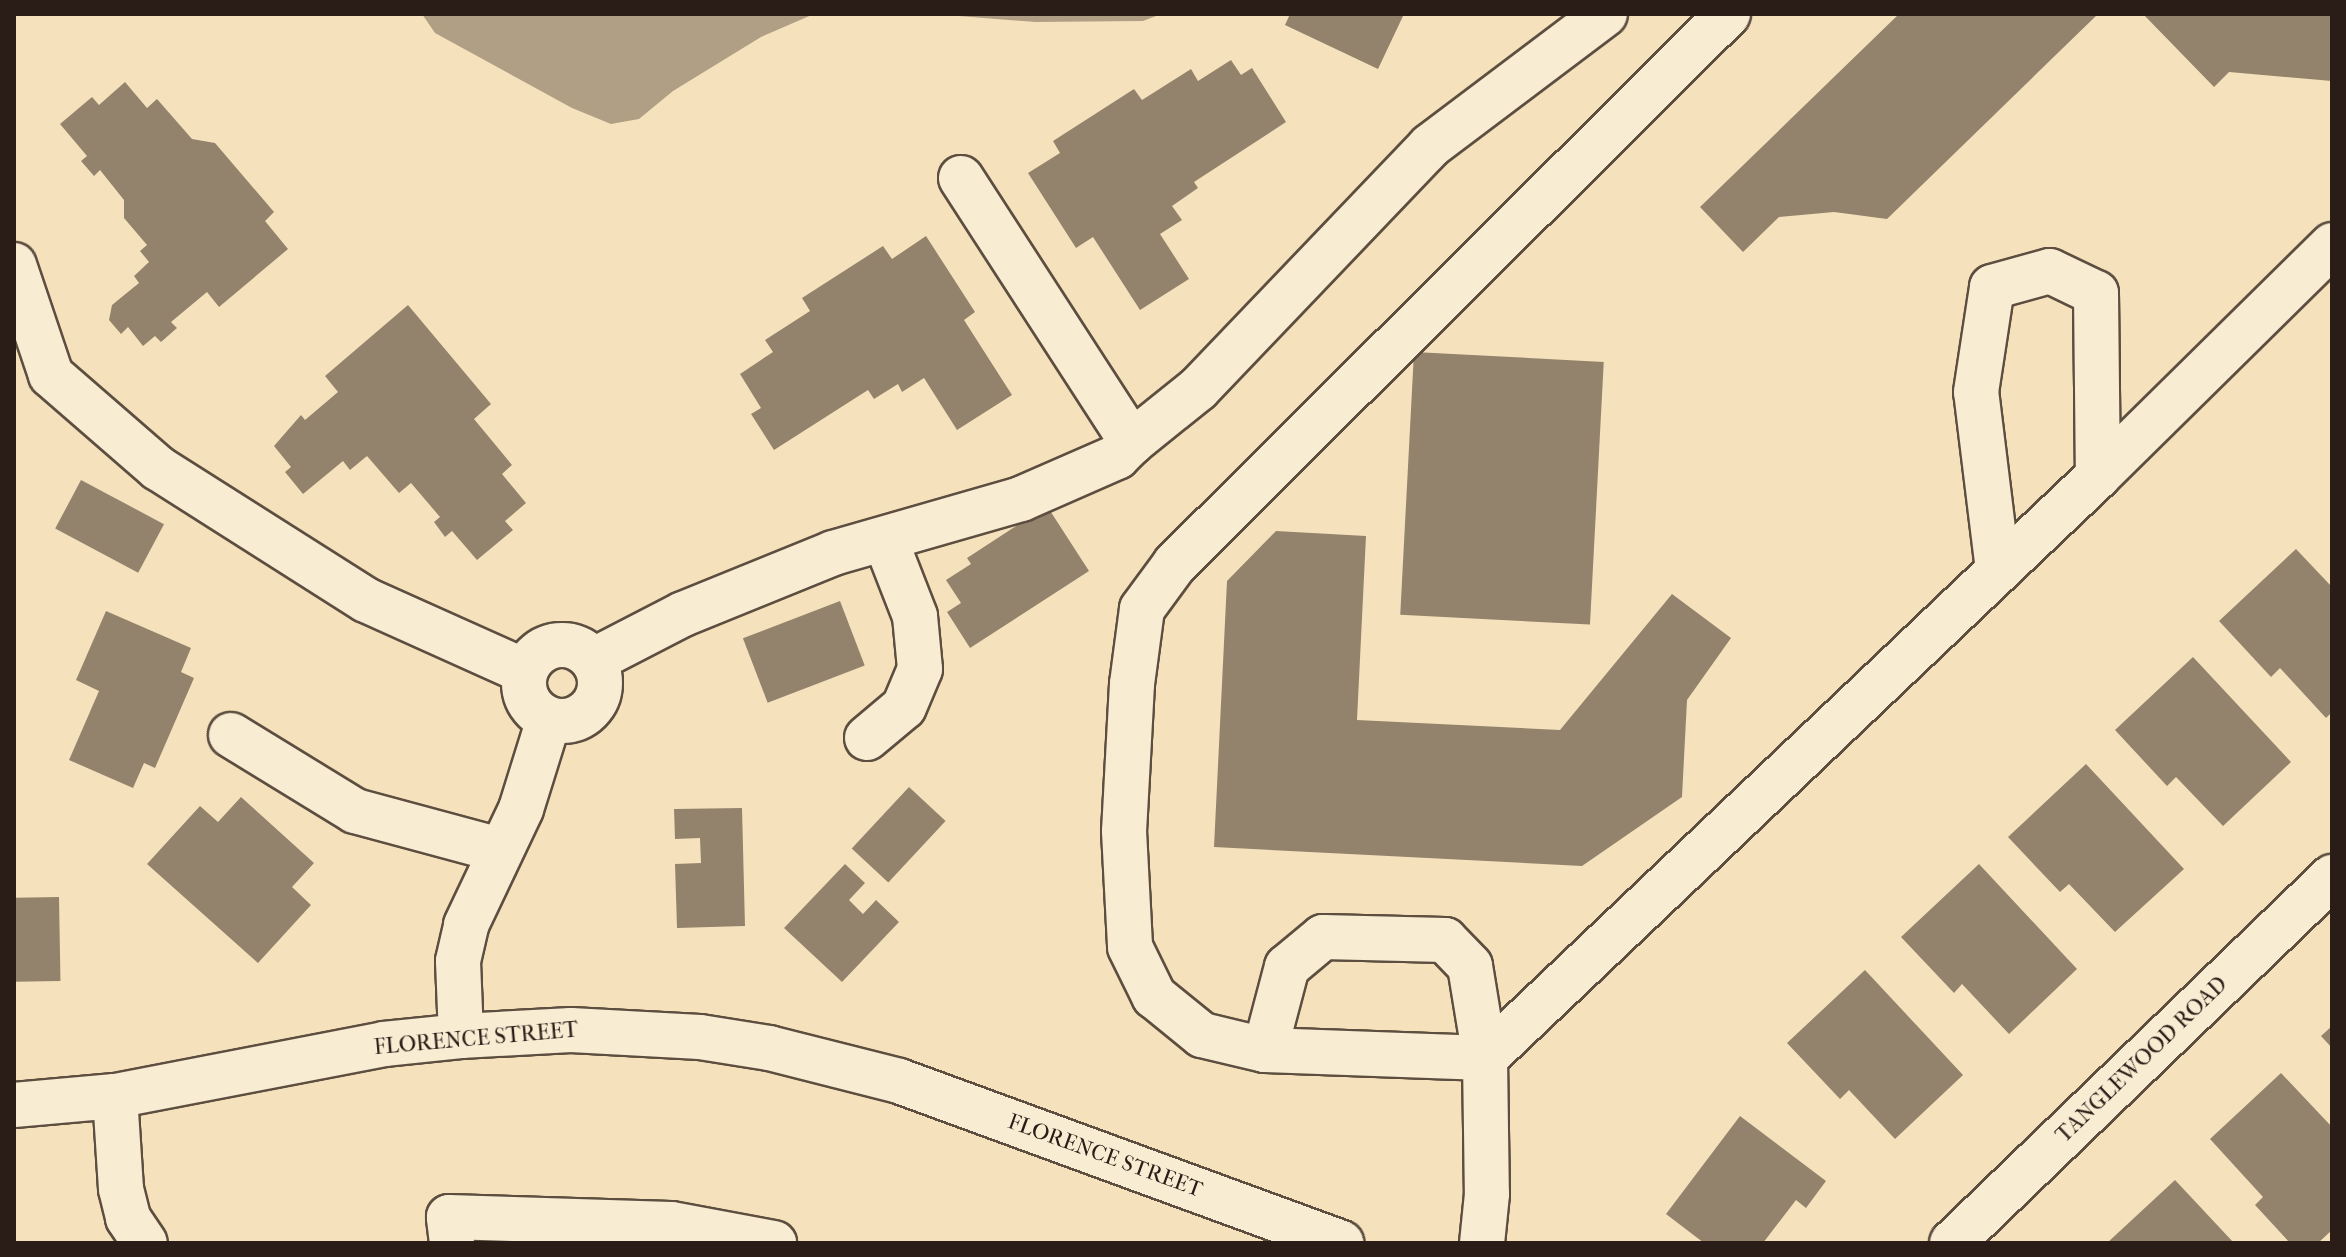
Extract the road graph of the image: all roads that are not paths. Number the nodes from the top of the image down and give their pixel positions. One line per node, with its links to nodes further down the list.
1 (1605, 14): 7 (street)
2 (1728, 14): 19 (street)
3 (961, 178): 7 (street)
4 (2332, 245): 8 (street)
5 (14, 265): 6 (street)
6 (33, 373): 12 (street)
7 (1132, 442): 9 (street)
8 (2098, 476): 10 (street); 10 (street)
9 (885, 539): 11 (street); 15 (street)
10 (1998, 570): 20 (street)
11 (596, 659): 12 (street); 13 (street)
12 (524, 671): 13 (street)
13 (549, 719): 16 (street)
14 (231, 735): 16 (street)
15 (867, 738)
16 (500, 850): 18 (street)
17 (2332, 877): 28 (street, TANGLEWOOD ROAD)
18 (461, 1036): 21 (street, FLORENCE STREET); 26 (street, FLORENCE STREET)
19 (1265, 1050): 20 (street); 20 (street)
20 (1485, 1058): 27 (street)
21 (115, 1096): 22 (street, FLORENCE STREET); 23 (street)
22 (14, 1105)
23 (145, 1243)
24 (452, 1243): 25 (street)
25 (774, 1243)
26 (1341, 1243)
27 (1482, 1243)
28 (1952, 1243)

